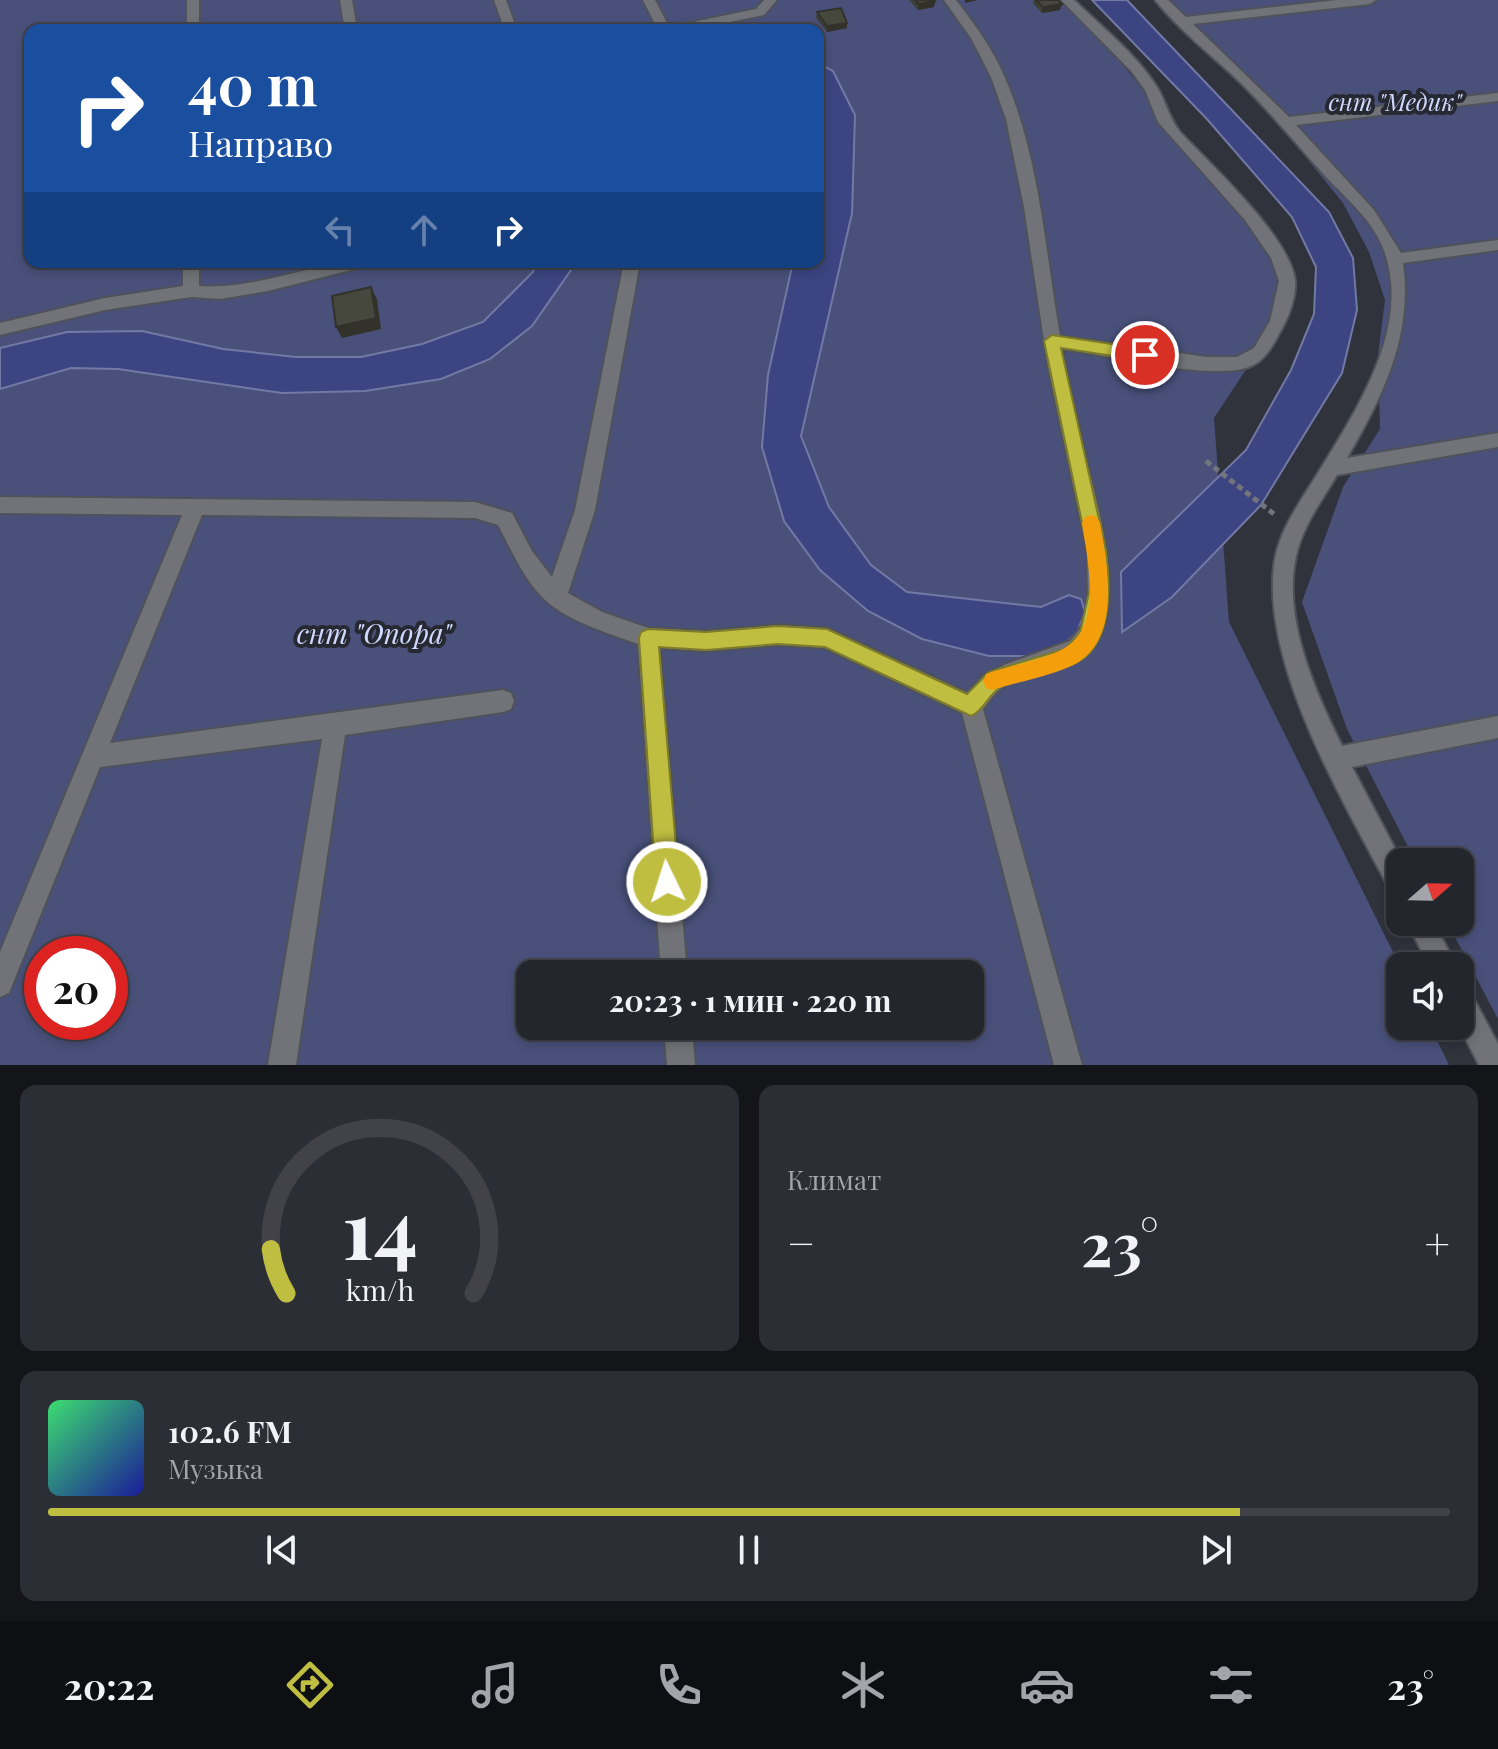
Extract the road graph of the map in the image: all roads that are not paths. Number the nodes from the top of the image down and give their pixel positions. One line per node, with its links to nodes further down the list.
1 (193, 0): 11 (street)
2 (346, 0): 12 (street)
3 (500, 0): 13 (street)
4 (649, 0): 14 (street)
5 (771, 0): 15 (street)
6 (950, 0): 25 (street)
7 (1067, 0): 25 (street)
8 (1161, 0): 10 (street)
9 (1370, 0): 10 (street)
10 (1182, 21): 17 (street)
11 (193, 24)
12 (350, 24)
13 (509, 24)
14 (661, 24)
15 (702, 24)
16 (1498, 97): 17 (street)
17 (1285, 122): 19 (street)
18 (1498, 245): 19 (street)
19 (1395, 259): 27 (street)
20 (191, 268): 23 (street)
21 (336, 268): 23 (street)
22 (631, 268): 30 (street)
23 (191, 291): 24 (street)
24 (0, 329)
25 (1052, 341): 33 (street)
26 (1498, 440): 27 (street)
27 (1331, 468): 37 (street)
28 (0, 505): 29 (street)
29 (196, 506): 30 (street); 36 (street)
30 (556, 597): 31 (street)
31 (648, 638): 33 (street); 39 (street)
32 (503, 701): 34 (street)
33 (971, 706): 45 (street)
34 (335, 726): 36 (street); 43 (street)
35 (1498, 727): 37 (street)
36 (93, 757): 40 (street)
37 (1336, 759): 38 (street)
38 (1386, 856)
39 (673, 960)
40 (0, 984)
41 (1474, 1026): 46 (street)
42 (679, 1040): 44 (street)
43 (282, 1065)
44 (681, 1065)
45 (1068, 1065)
46 (1494, 1065)

